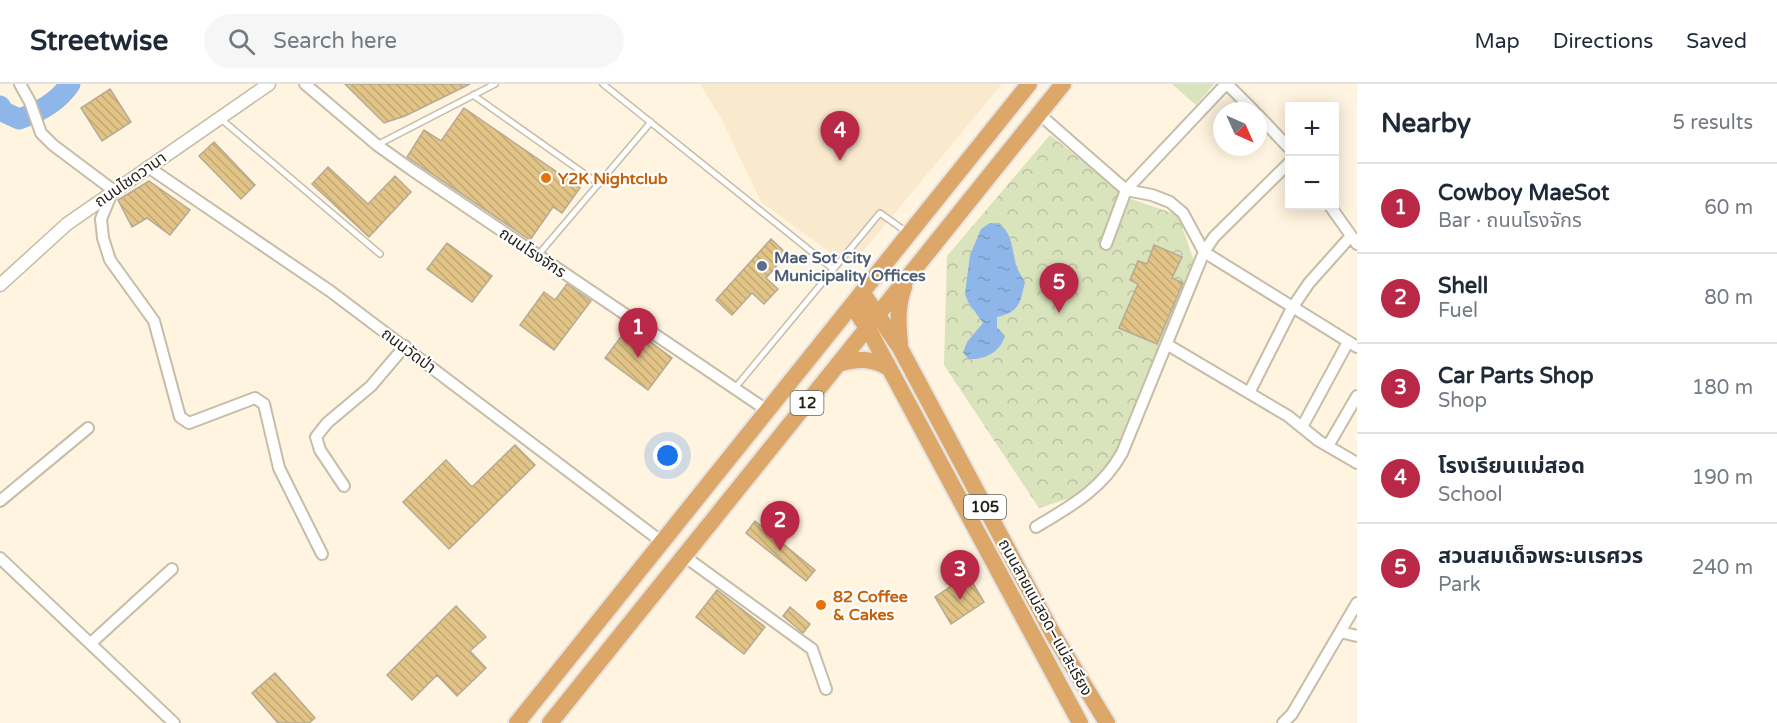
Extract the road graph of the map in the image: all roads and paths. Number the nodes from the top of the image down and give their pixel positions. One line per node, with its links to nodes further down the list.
1 (20, 84): 20 (street)
2 (269, 84): 12 (street, ถนนไชดวานา)
3 (305, 84): 16 (street, ถนนโรงจักร)
4 (495, 84): 9 (lane)
5 (603, 84): 13 (lane)
6 (1029, 84): 23 (main road, 12)
7 (1063, 84): 11 (main road, 12)
8 (1227, 84): 10 (street); 21 (street)
9 (473, 95): 16 (lane); 19 (lane)
10 (1245, 102)
11 (1039, 114): 21 (street); 30 (main road, 12)
12 (220, 118): 17 (street, ถนนไชดวานา); 27 (lane)
13 (651, 122): 19 (lane); 29 (lane)
14 (1267, 125): 15 (street)
15 (1285, 144)
16 (377, 145): 28 (street, ถนนโรงจักร)
17 (148, 167): 20 (street, ถนนไชดวานา); 37 (street, ถนนวัดป่า)
18 (1285, 167): 26 (street)
19 (598, 184): 28 (lane)
20 (113, 190): 31 (street, ถนนไชดวานา); 53 (street)
21 (1126, 190): 25 (street); 26 (street)
22 (1333, 210): 24 (street)
23 (909, 234): 29 (lane); 32 (main road, 12)
24 (1354, 240): 33 (street)
25 (1106, 244)
26 (1204, 252): 33 (street); 35 (street)
27 (380, 254)
28 (538, 255): 41 (street, ถนนโรงจักร)
29 (833, 269): 41 (lane)
30 (909, 275): 34 (main road, 12); 38 (main road)
31 (0, 285)
32 (857, 299): 34 (main road, ถนนสายแม่สอด–แม่สะเรียง / 105); 44 (main road, 12)
33 (1292, 308): 36 (street); 42 (street)
34 (872, 321): 38 (main road, ถนนสายแม่สอด–แม่สะเรียง / 105); 39 (main road, 12); 40 (main road, ถนนสายแม่สอด–แม่สะเรียง / 105)
35 (1168, 345): 42 (street); 51 (street)
36 (1353, 345): 46 (street)
37 (405, 346): 49 (street); 52 (street, ถนนวัดป่า)
38 (900, 348): 59 (main road, ถนนสายแม่สอด–แม่สะเรียง / 105)
39 (838, 364): 40 (main road); 54 (main road, 12)
40 (889, 368): 62 (main road, ถนนสายแม่สอด–แม่สะเรียง / 105)
41 (735, 388): 44 (street, ถนนโรงจักร)
42 (1249, 393): 46 (street)
43 (1357, 396): 47 (street)
44 (768, 411): 52 (main road, 12)
45 (88, 428): 50 (street)
46 (1302, 428): 47 (street)
47 (1328, 446): 48 (street)
48 (1357, 463)
49 (344, 486)
50 (0, 501)
51 (1036, 527)
52 (662, 542): 66 (main road, 12)
53 (322, 554)
54 (684, 556): 63 (street); 64 (main road, 12)
55 (0, 559): 61 (street)
56 (172, 569): 61 (street)
57 (1357, 603): 58 (street)
58 (1340, 632): 60 (street); 69 (street)
59 (1053, 634): 62 (main road); 68 (main road, ถนนสายแม่สอด–แม่สะเรียง / 105)
60 (1357, 636)
61 (91, 643): 65 (street)
62 (1037, 643): 67 (main road, ถนนสายแม่สอด–แม่สะเรียง / 105)
63 (826, 689)
64 (558, 720)
65 (174, 723)
66 (517, 723)
67 (1080, 723)
68 (1107, 723)
69 (1283, 723)

